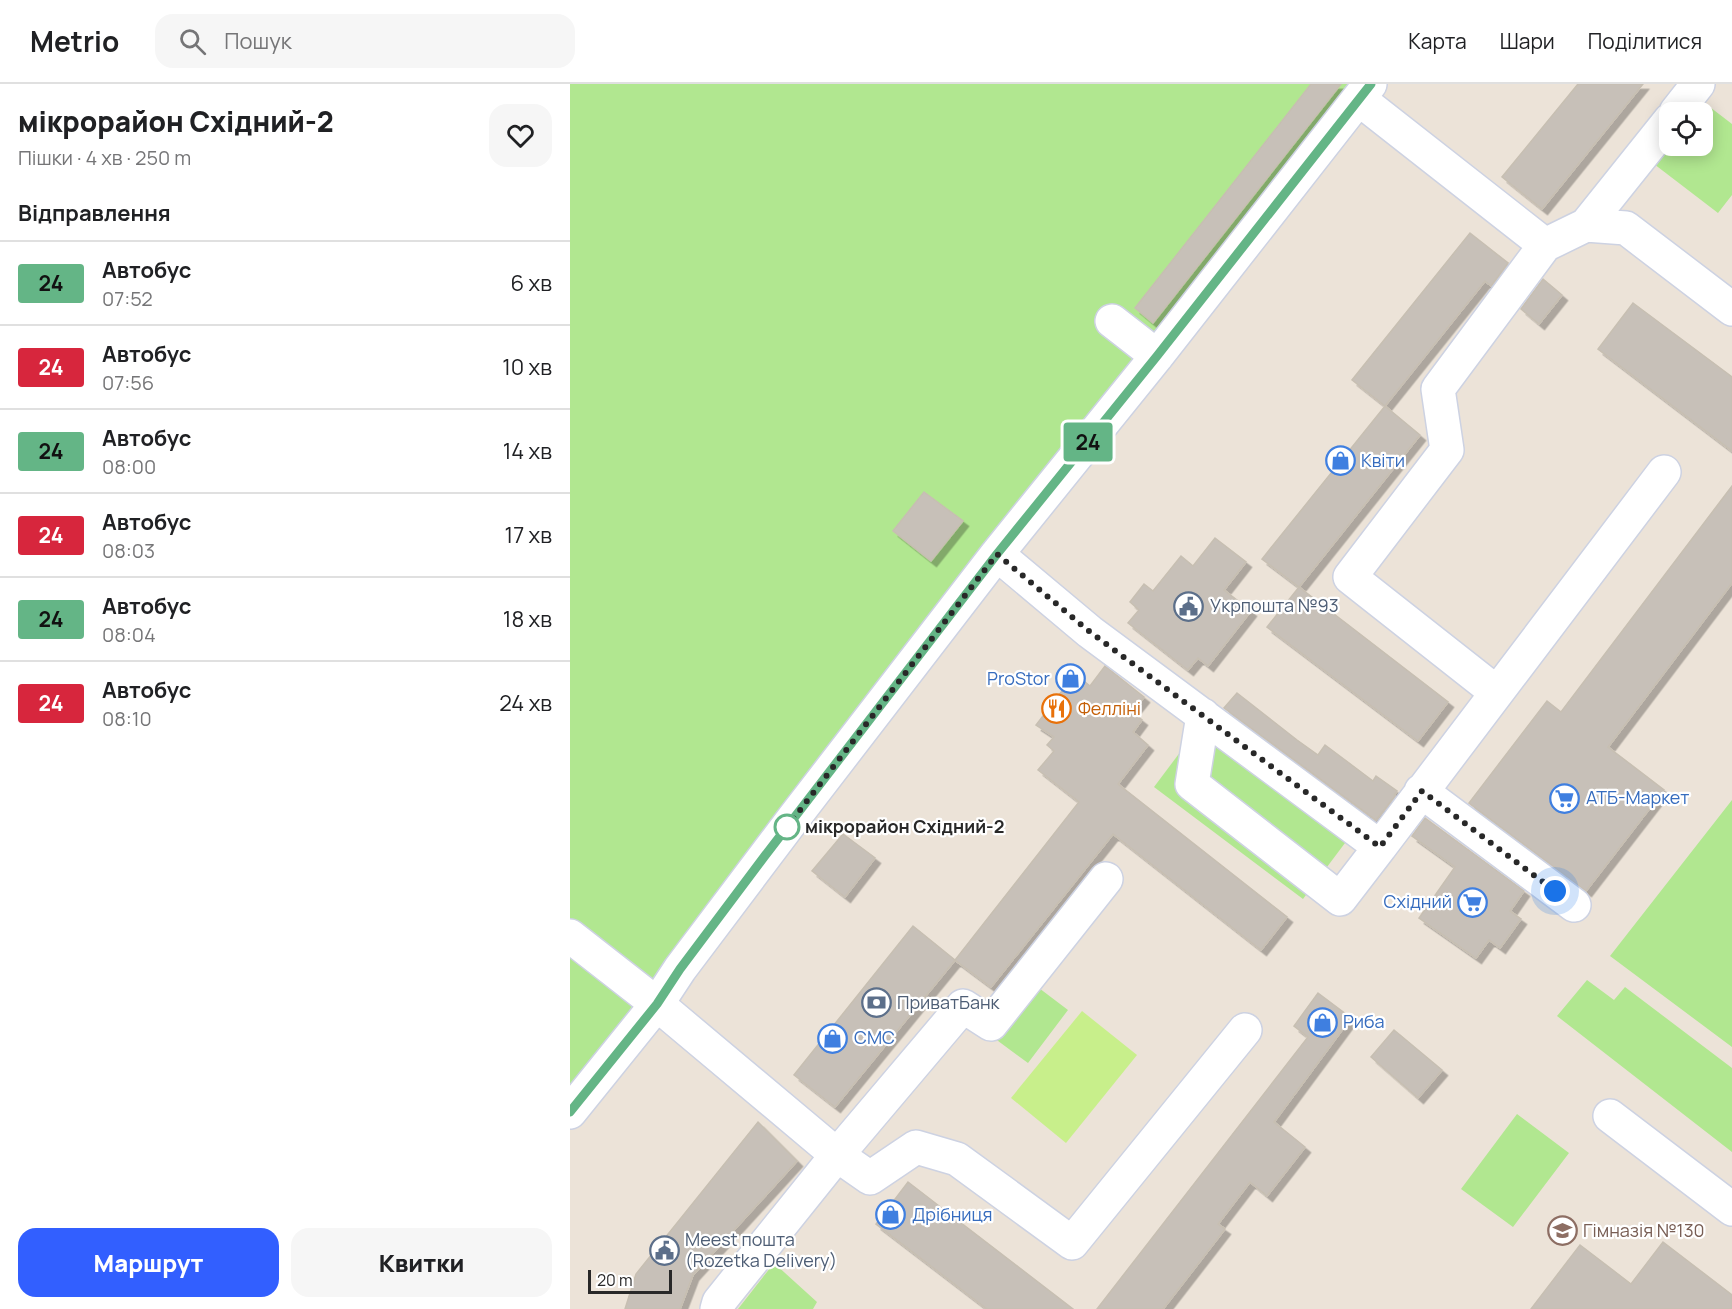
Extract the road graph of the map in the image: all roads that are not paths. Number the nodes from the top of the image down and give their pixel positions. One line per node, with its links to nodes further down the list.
1 (1698, 84): 3 (street)
2 (1364, 92): 6 (street); 9 (street)
3 (1684, 102)
4 (1659, 134): 5 (street)
5 (1586, 225): 6 (street); 7 (street)
6 (1545, 245): 12 (street)
7 (1732, 309)
8 (1112, 321): 9 (street)
9 (1157, 356): 11 (street)
10 (1664, 472): 12 (street)
11 (997, 554): 13 (street); 19 (street)
12 (1496, 692): 14 (street)
13 (1203, 715): 15 (street); 15 (street)
14 (1422, 791): 15 (street); 17 (street)
15 (1380, 847)
16 (1106, 879): 23 (street)
17 (1574, 905)
18 (570, 936): 19 (street)
19 (657, 1004): 21 (street); 23 (street)
20 (1245, 1030): 23 (street)
21 (570, 1112)
22 (1610, 1116): 24 (street)
23 (837, 1155): 25 (street)
24 (1732, 1209)
25 (717, 1309)

